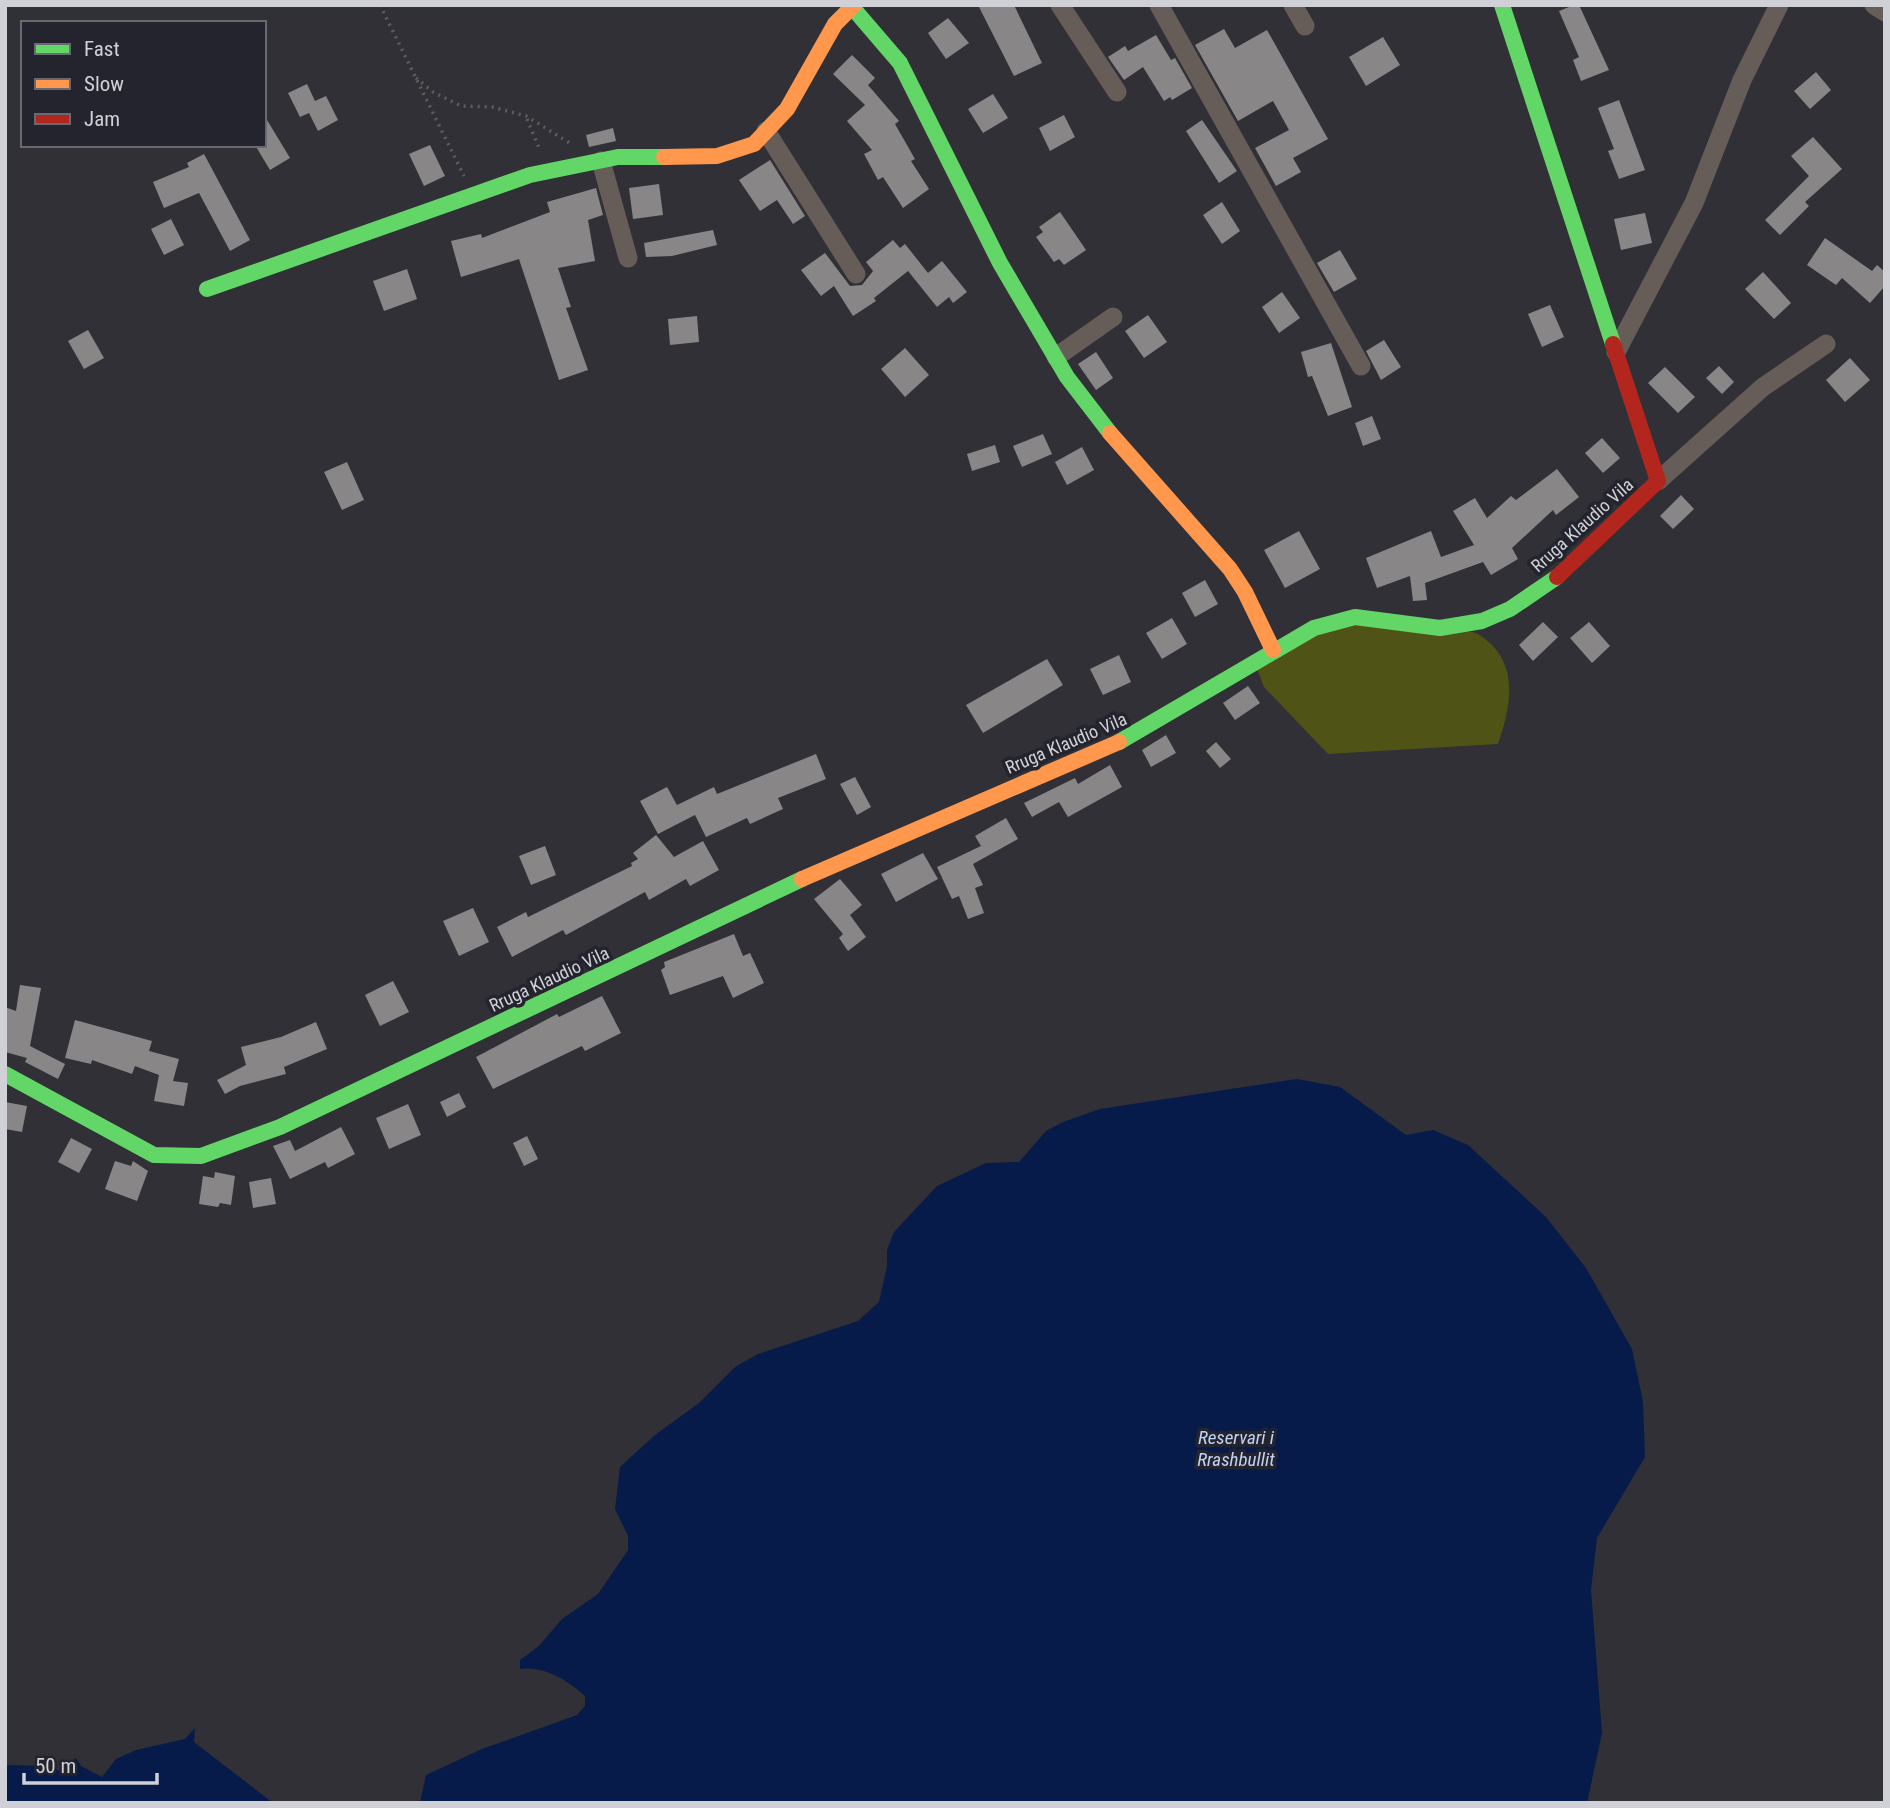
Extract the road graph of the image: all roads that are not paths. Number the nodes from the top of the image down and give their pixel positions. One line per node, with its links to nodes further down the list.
1 (1060, 5): 10 (street)
2 (1160, 5): 20 (street)
3 (1293, 5): 9 (street)
4 (1502, 5): 18 (street, Rruga Klaudio Vila)
5 (1779, 5): 18 (street)
6 (1874, 5): 8 (street)
7 (853, 6): 11 (street); 19 (street)
8 (1885, 12)
9 (1304, 26)
10 (1117, 92)
11 (766, 131): 12 (street); 14 (street)
12 (598, 162): 13 (street); 15 (street)
13 (628, 258)
14 (856, 274)
15 (207, 289)
16 (1113, 317): 19 (street)
17 (1826, 344): 21 (street)
18 (1616, 352): 21 (street, Rruga Klaudio Vila)
19 (1056, 357): 22 (street)
20 (1361, 366)
21 (1658, 481): 22 (street, Rruga Klaudio Vila)
22 (1273, 650): 23 (street, Rruga Klaudio Vila)
23 (5, 1074)

